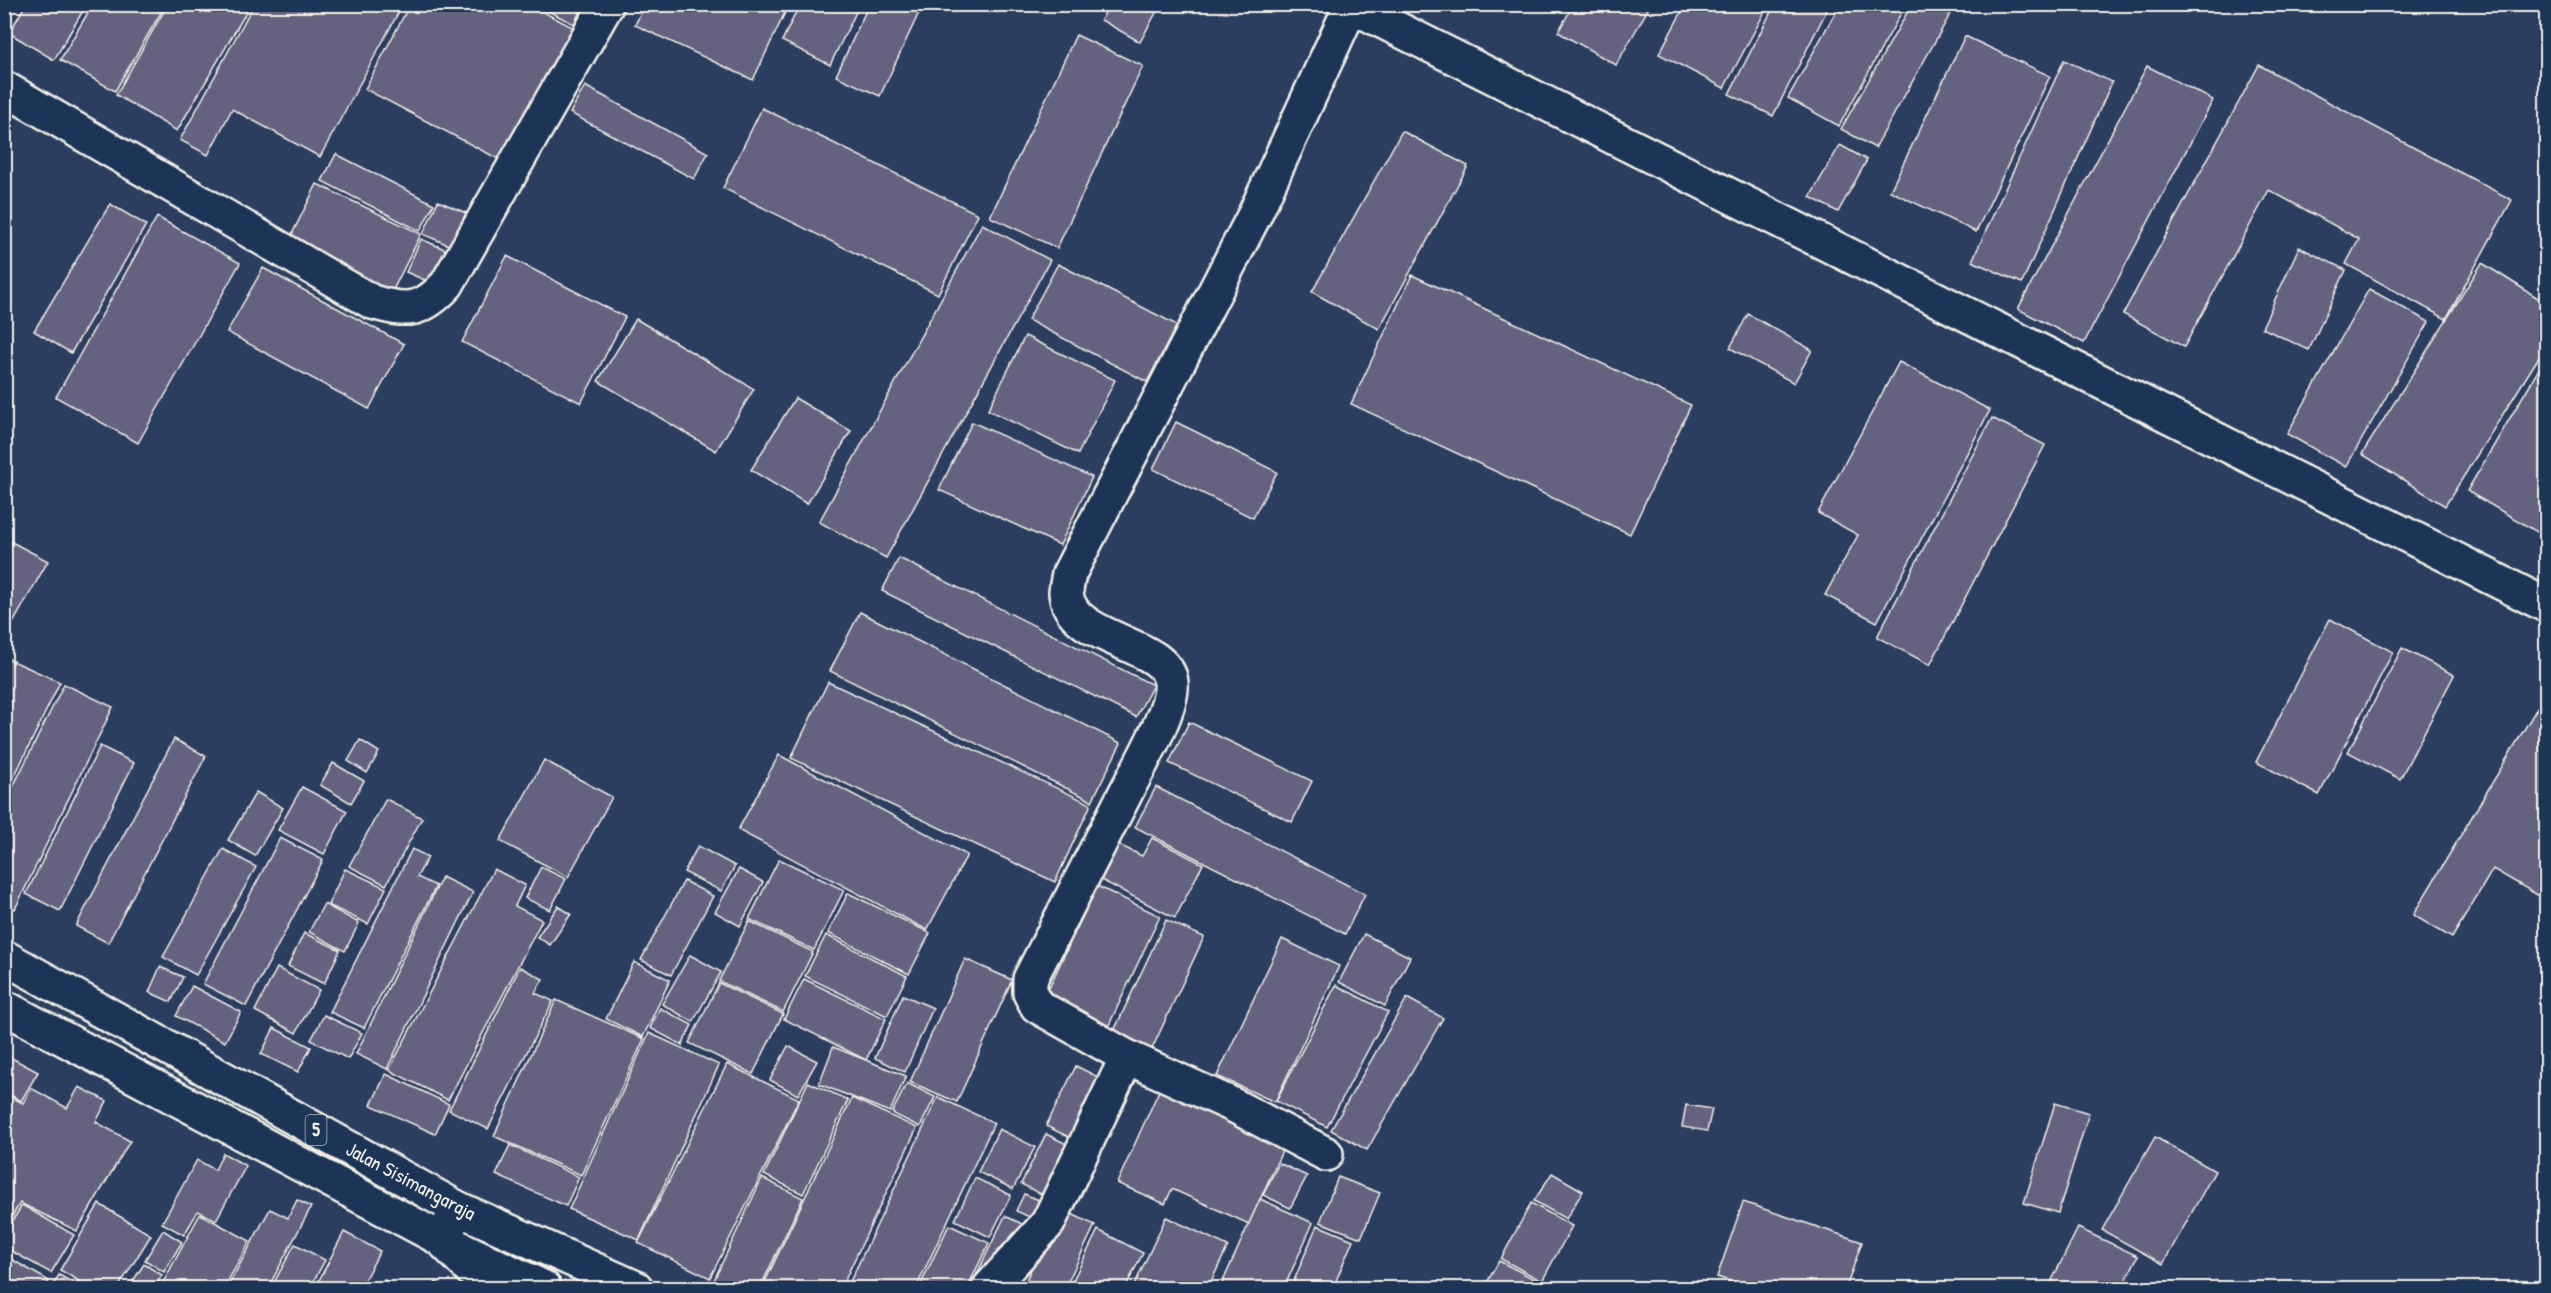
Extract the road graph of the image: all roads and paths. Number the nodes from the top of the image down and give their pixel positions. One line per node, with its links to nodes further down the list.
1 (607, 4): 3 (main road)
2 (1349, 5): 4 (main road); 7 (main road)
3 (4, 88)
4 (2547, 605)
5 (4, 957): 9 (main road, Jalan Sisimangaraja / 5)
6 (4, 1007): 10 (main road, Jalan Sisimangaraja / 5)
7 (1128, 1057): 8 (main road); 14 (main road)
8 (1326, 1154)
9 (459, 1209): 10 (main road); 13 (main road, Jalan Sisimangaraja / 5)
10 (441, 1239): 11 (main road); 12 (main road, Jalan Sisimangaraja / 5)
11 (490, 1288)
12 (544, 1288)
13 (636, 1288)
14 (989, 1288)

